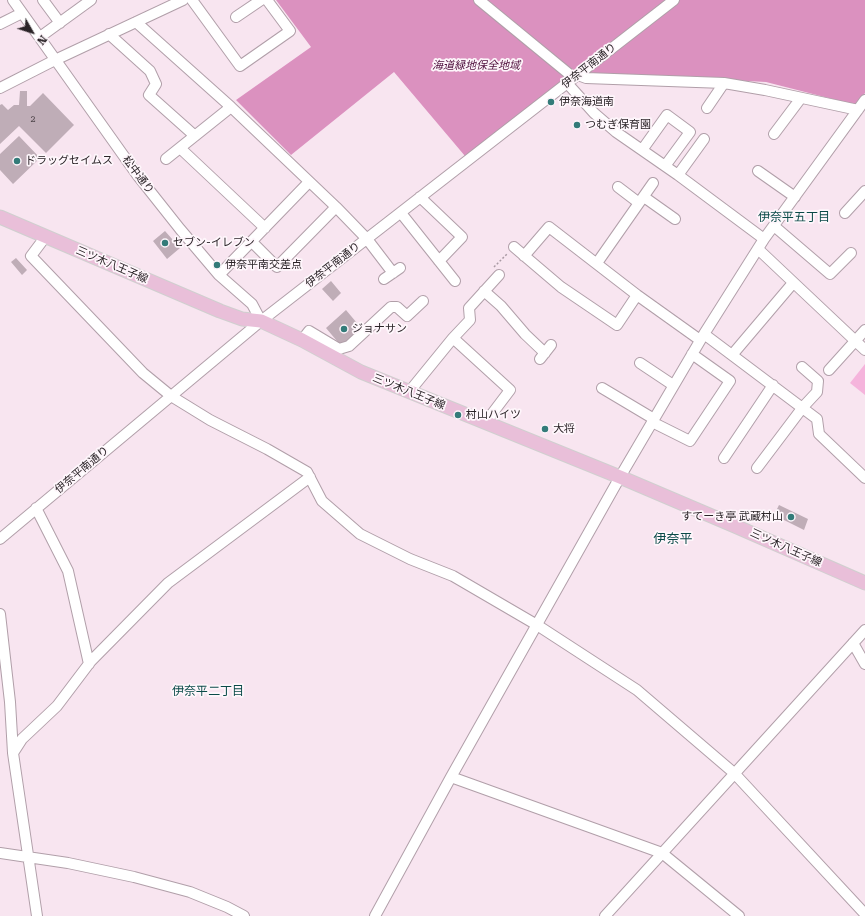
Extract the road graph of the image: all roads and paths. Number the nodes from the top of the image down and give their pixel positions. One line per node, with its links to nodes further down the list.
1 (13, 0): 10 (street, 松中通り)
2 (43, 0): 13 (street)
3 (91, 0): 13 (street)
4 (182, 0): 14 (street)
5 (192, 0): 7 (street)
6 (260, 0): 11 (street)
7 (267, 0)
8 (479, 0): 18 (street)
9 (674, 0): 18 (street, 伊奈平南通り)
10 (22, 13): 12 (street); 16 (street, 松中通り)
11 (236, 17)
12 (2, 20)
13 (60, 22): 16 (street)
14 (136, 22): 15 (street); 23 (street)
15 (109, 34): 17 (street); 27 (street)
16 (40, 37): 17 (street, 松中通り)
17 (55, 60): 20 (street); 59 (street, 松中通り)
18 (573, 78): 19 (street); 30 (street); 39 (street, 伊奈平南通り)
19 (724, 83): 21 (street); 24 (street)
20 (0, 88)
21 (801, 98): 25 (street); 26 (street)
22 (865, 100): 25 (street)
23 (232, 107): 27 (street); 35 (street)
24 (707, 108)
25 (858, 110): 40 (street)
26 (774, 134)
27 (195, 136): 29 (street)
28 (704, 139): 34 (street)
29 (180, 148): 31 (street); 48 (street)
30 (642, 150): 32 (street); 32 (street)
31 (166, 159)
32 (665, 166): 34 (street)
33 (758, 171): 40 (street)
34 (678, 175): 51 (street)
35 (309, 182): 42 (street); 48 (street)
36 (653, 183): 41 (street)
37 (618, 187): 41 (street)
38 (865, 191): 44 (street)
39 (420, 197): 43 (street, 伊奈平南通り); 57 (street)
40 (794, 197): 47 (street)
41 (641, 200): 46 (street); 58 (street)
42 (336, 207): 50 (street); 52 (street)
43 (400, 213): 50 (street, 伊奈平南通り); 57 (street)
44 (845, 213)
45 (0, 217): 49 (main road, 三ツ木八王子線)
46 (675, 219)
47 (774, 226): 51 (street); 55 (street)
48 (265, 228): 52 (street)
49 (46, 236): 67 (main road, 三ツ木八王子線); 84 (street)
50 (367, 239): 61 (street); 67 (street, 伊奈平南通り)
51 (764, 239): 54 (street)
52 (252, 242): 59 (street)
53 (514, 247): 56 (street); 60 (path)
54 (758, 249): 63 (street); 69 (street)
55 (851, 253)
56 (524, 256): 58 (street); 65 (street)
57 (439, 261): 62 (street)
58 (597, 263): 65 (street)
59 (219, 275): 67 (street, 松中通り)
60 (499, 275): 64 (street)
61 (384, 279)
62 (455, 281)
63 (793, 283): 72 (street); 76 (street)
64 (484, 292): 70 (street); 74 (street)
65 (637, 295): 69 (street)
66 (423, 301): 71 (street)
67 (261, 321): 71 (main road, 三ツ木八王子線); 84 (street, 伊奈平南通り)
68 (865, 330): 72 (street)
69 (702, 337): 75 (street); 76 (street)
70 (453, 338): 83 (street); 87 (street)
71 (302, 340): 83 (main road, 三ツ木八王子線)
72 (855, 341): 73 (street); 79 (street)
73 (865, 350)
74 (545, 352)
75 (692, 354): 80 (street); 86 (street)
76 (732, 355): 81 (street)
77 (640, 363): 80 (street)
78 (802, 367): 85 (street)
79 (829, 370)
80 (674, 385): 86 (street)
81 (773, 385): 85 (street); 88 (street)
82 (602, 388): 86 (street)
83 (409, 392): 87 (main road, 三ツ木八王子線)
84 (171, 396): 90 (street); 93 (street, 伊奈平南通り)
85 (803, 407): 89 (street); 92 (street)
86 (653, 421): 91 (street)
87 (484, 422): 91 (main road, 三ツ木八王子線)
88 (724, 458)
89 (757, 468)
90 (310, 477): 97 (street); 100 (street)
91 (620, 477): 95 (main road, 三ツ木八王子線); 97 (street)
92 (865, 478)
93 (36, 508): 94 (street, 伊奈平南通り); 100 (street)
94 (0, 539)
95 (865, 583)
96 (0, 614): 102 (street)
97 (537, 625): 103 (street); 104 (street)
98 (865, 630): 99 (street)
99 (853, 643): 101 (street); 103 (street)
100 (89, 664): 102 (street)
101 (865, 664)
102 (14, 753): 107 (street)
103 (734, 773): 106 (street); 108 (street)
104 (452, 777): 106 (street); 111 (street)
105 (0, 852): 107 (street)
106 (662, 853): 112 (street); 113 (street)
107 (28, 857): 109 (street); 110 (street)
108 (865, 914)
109 (37, 916)
110 (244, 916)
111 (375, 916)
112 (605, 916)
113 (739, 916)

